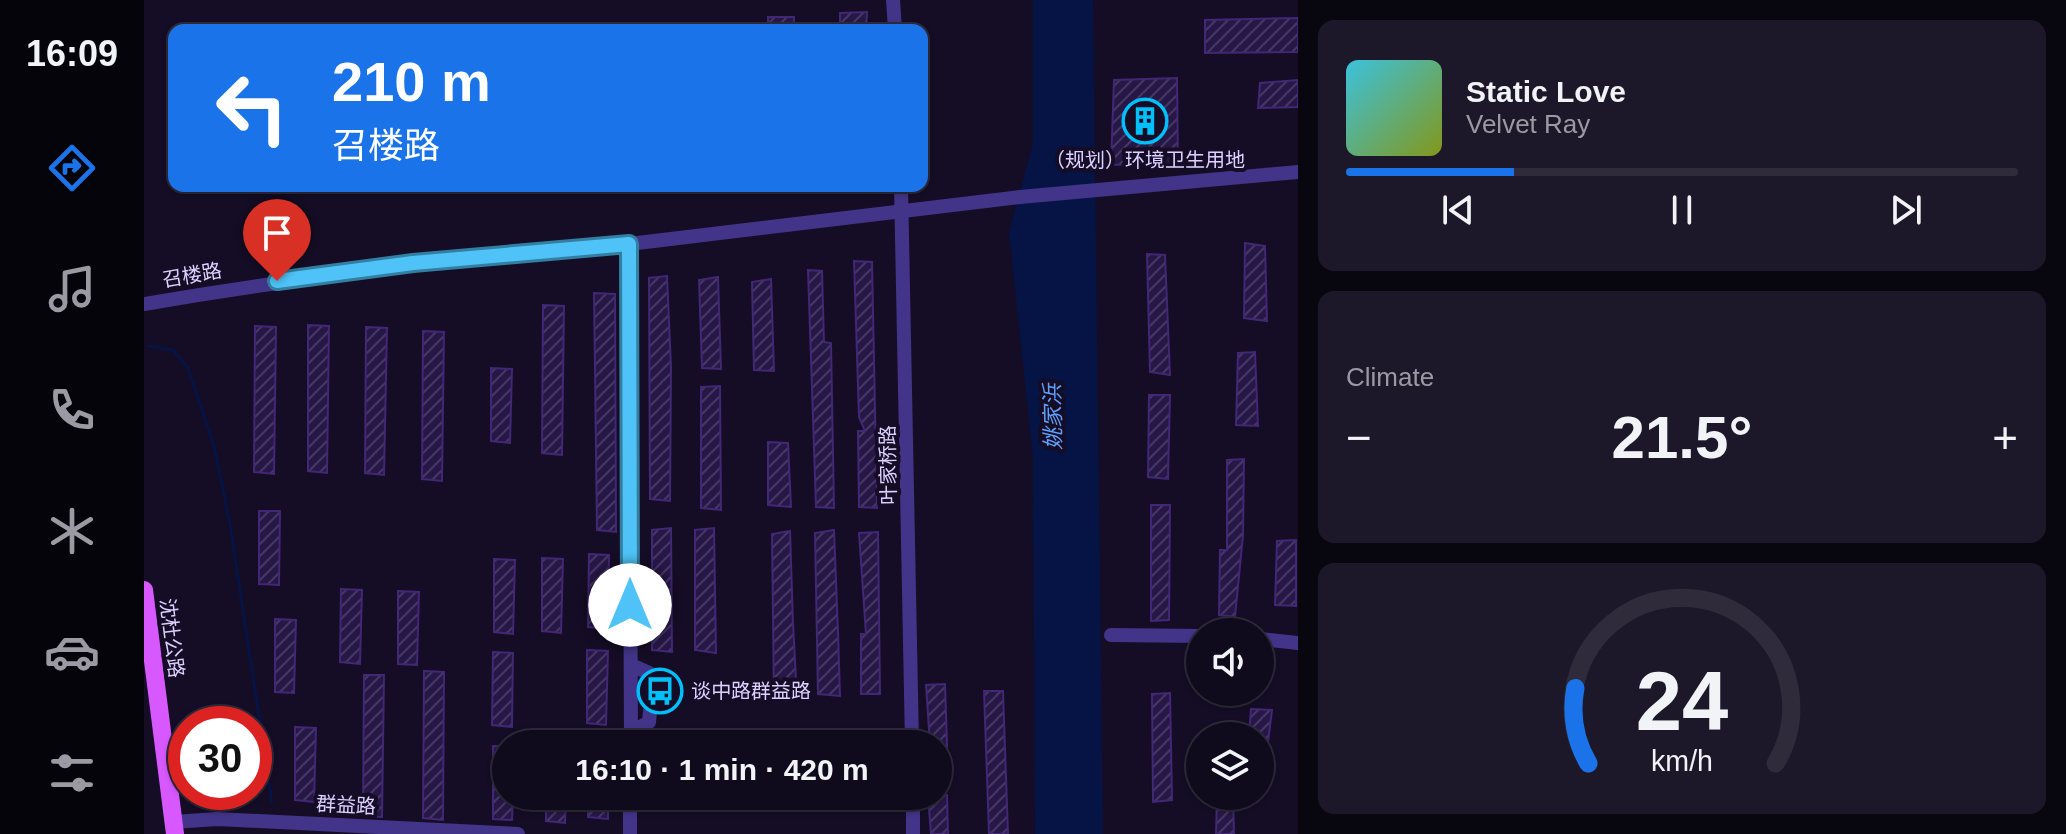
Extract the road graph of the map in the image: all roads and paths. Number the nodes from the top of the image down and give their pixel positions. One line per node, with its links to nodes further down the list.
1 (893, 0): 2 (street)
2 (895, 24)
3 (1298, 172): 5 (street, 召楼路, bridge)
4 (901, 192): 15 (street, 叶家桥路)
5 (629, 244): 6 (street, 召楼路); 12 (street)
6 (144, 304)
7 (144, 590): 18 (main road, 沈杜公路)
8 (1111, 635): 9 (street)
9 (1186, 636)
10 (1274, 640): 11 (street)
11 (1298, 643)
12 (631, 665): 13 (street); 14 (street)
13 (631, 730)
14 (640, 730)
15 (912, 730)
16 (630, 810): 20 (street)
17 (913, 810): 21 (street)
18 (174, 828): 19 (street, 群益路)
19 (518, 834)
20 (630, 834)
21 (913, 834)

